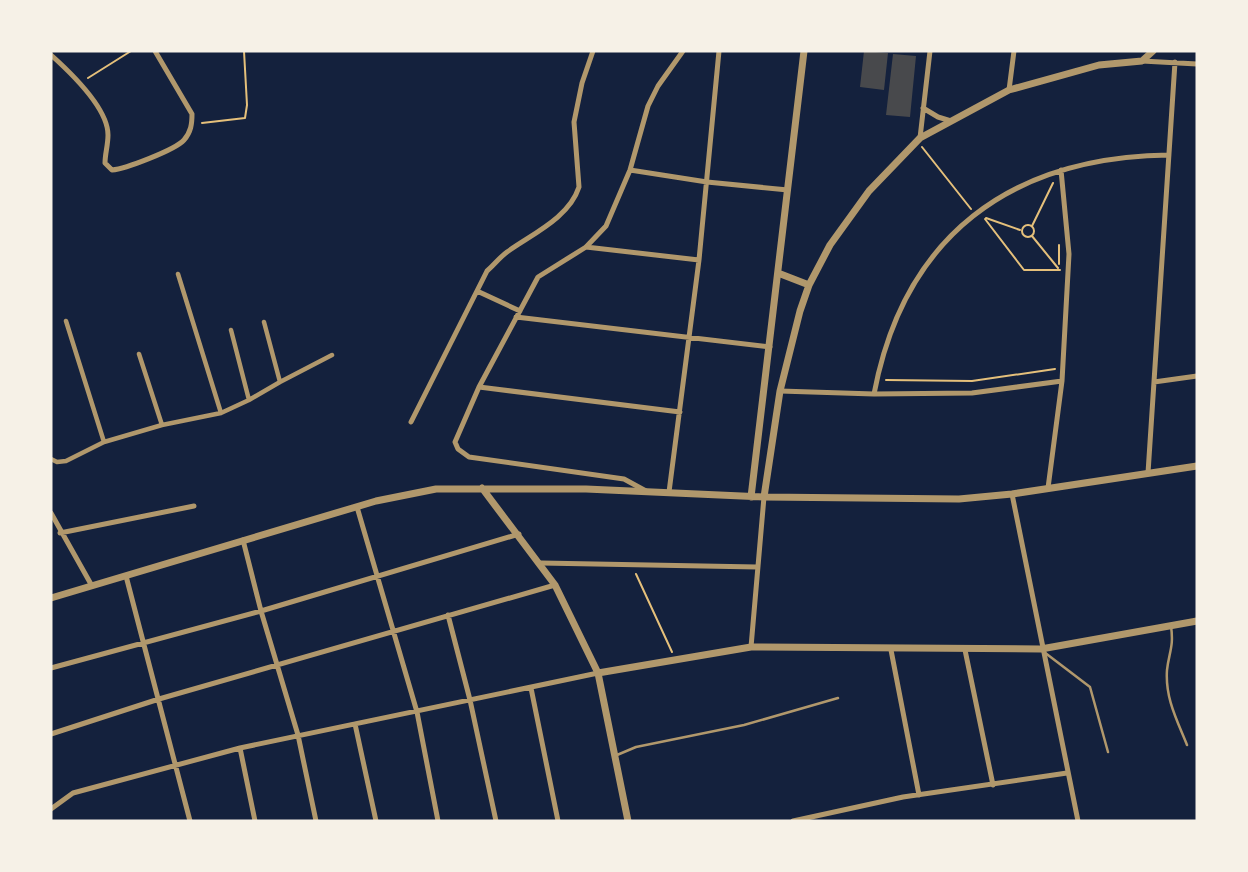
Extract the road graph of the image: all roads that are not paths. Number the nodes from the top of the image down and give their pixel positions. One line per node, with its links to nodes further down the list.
1 (155, 51): 10 (street)
2 (593, 51): 28 (street)
3 (683, 51): 19 (street)
4 (719, 51): 21 (street)
5 (804, 51): 22 (street)
6 (930, 51): 15 (street)
7 (1014, 51): 14 (street)
8 (1145, 51): 11 (street)
9 (1153, 51): 11 (street)
10 (51, 55)
11 (1142, 61): 12 (street); 14 (street)
12 (1175, 62): 13 (street); 18 (street)
13 (1197, 64)
14 (1009, 90): 16 (street)
15 (923, 108): 16 (street); 17 (street)
16 (951, 121): 17 (street)
17 (918, 140): 27 (street)
18 (1169, 155): 20 (street); 40 (street)
19 (630, 170): 21 (street); 23 (street)
20 (1061, 170): 38 (street); 43 (street)
21 (707, 182): 22 (street); 24 (street)
22 (788, 190): 25 (street)
23 (586, 247): 24 (street); 29 (street)
24 (699, 260): 33 (street)
25 (778, 273): 27 (street); 34 (street)
26 (178, 274): 46 (street)
27 (809, 285): 42 (street)
28 (477, 291): 29 (street); 47 (street)
29 (518, 314): 33 (street); 41 (street)
30 (66, 321): 49 (street)
31 (264, 322): 39 (street)
32 (231, 330): 44 (street)
33 (689, 339): 34 (street); 45 (street)
34 (770, 347): 58 (street)
35 (139, 354): 48 (street)
36 (332, 355): 39 (street)
37 (1197, 376): 40 (street)
38 (1062, 381): 43 (street); 54 (street)
39 (279, 382): 44 (street)
40 (1154, 382): 52 (street)
41 (479, 387): 45 (street); 55 (street)
42 (780, 391): 43 (street); 59 (street)
43 (874, 394)
44 (249, 400): 46 (street)
45 (680, 412): 56 (street)
46 (221, 413): 48 (street)
47 (411, 422)
48 (162, 425): 49 (street)
49 (104, 442): 50 (street)
50 (51, 459)
51 (1197, 466): 52 (street)
52 (1148, 474): 54 (street)
53 (482, 488): 55 (street); 61 (street); 64 (street)
54 (1048, 488): 57 (street)
55 (646, 491): 56 (street)
56 (669, 492): 58 (street)
57 (1012, 494): 59 (street); 80 (street)
58 (751, 497): 59 (street)
59 (764, 497): 67 (street)
60 (194, 506): 63 (street)
61 (357, 508): 65 (street); 68 (street)
62 (51, 513): 63 (street)
63 (60, 533): 71 (street)
64 (519, 534): 66 (street); 68 (street)
65 (243, 540): 69 (street); 73 (street)
66 (541, 564): 67 (street); 70 (street)
67 (757, 567): 79 (street)
68 (376, 575): 73 (street); 77 (street)
69 (126, 576): 71 (street); 78 (street)
70 (555, 584): 74 (street); 85 (street)
71 (92, 586): 72 (street)
72 (51, 598)
73 (261, 611): 78 (street); 83 (street)
74 (448, 615): 77 (street); 89 (street)
75 (1197, 621): 76 (street)
76 (1171, 626): 80 (street); 94 (lane)
77 (392, 631): 83 (street); 90 (street)
78 (144, 644): 84 (street); 88 (street)
79 (751, 647): 81 (street); 85 (street)
80 (1041, 649): 82 (street); 96 (lane); 99 (street)
81 (891, 650): 82 (street); 101 (street)
82 (965, 650): 100 (street)
83 (278, 665): 88 (street); 93 (street)
84 (51, 668)
85 (598, 673): 86 (street); 97 (street)
86 (531, 688): 89 (street); 109 (street)
87 (838, 698): 97 (lane)
88 (159, 699): 92 (street); 98 (street)
89 (470, 700): 90 (street); 108 (street)
90 (417, 712): 91 (street); 107 (street)
91 (355, 724): 93 (street); 106 (street)
92 (51, 734)
93 (298, 735): 95 (street); 105 (street)
94 (1187, 745)
95 (240, 748): 98 (street); 104 (street)
96 (1108, 752)
97 (614, 756): 110 (street)
98 (177, 764): 102 (street); 103 (street)
99 (1068, 773): 100 (street); 112 (street)
100 (993, 785): 101 (street)
101 (919, 795): 111 (street)
102 (52, 806)
103 (190, 821)
104 (256, 821)
105 (316, 821)
106 (376, 821)
107 (438, 821)
108 (496, 821)
109 (558, 821)
110 (628, 821)
111 (793, 821)
112 (1078, 821)

